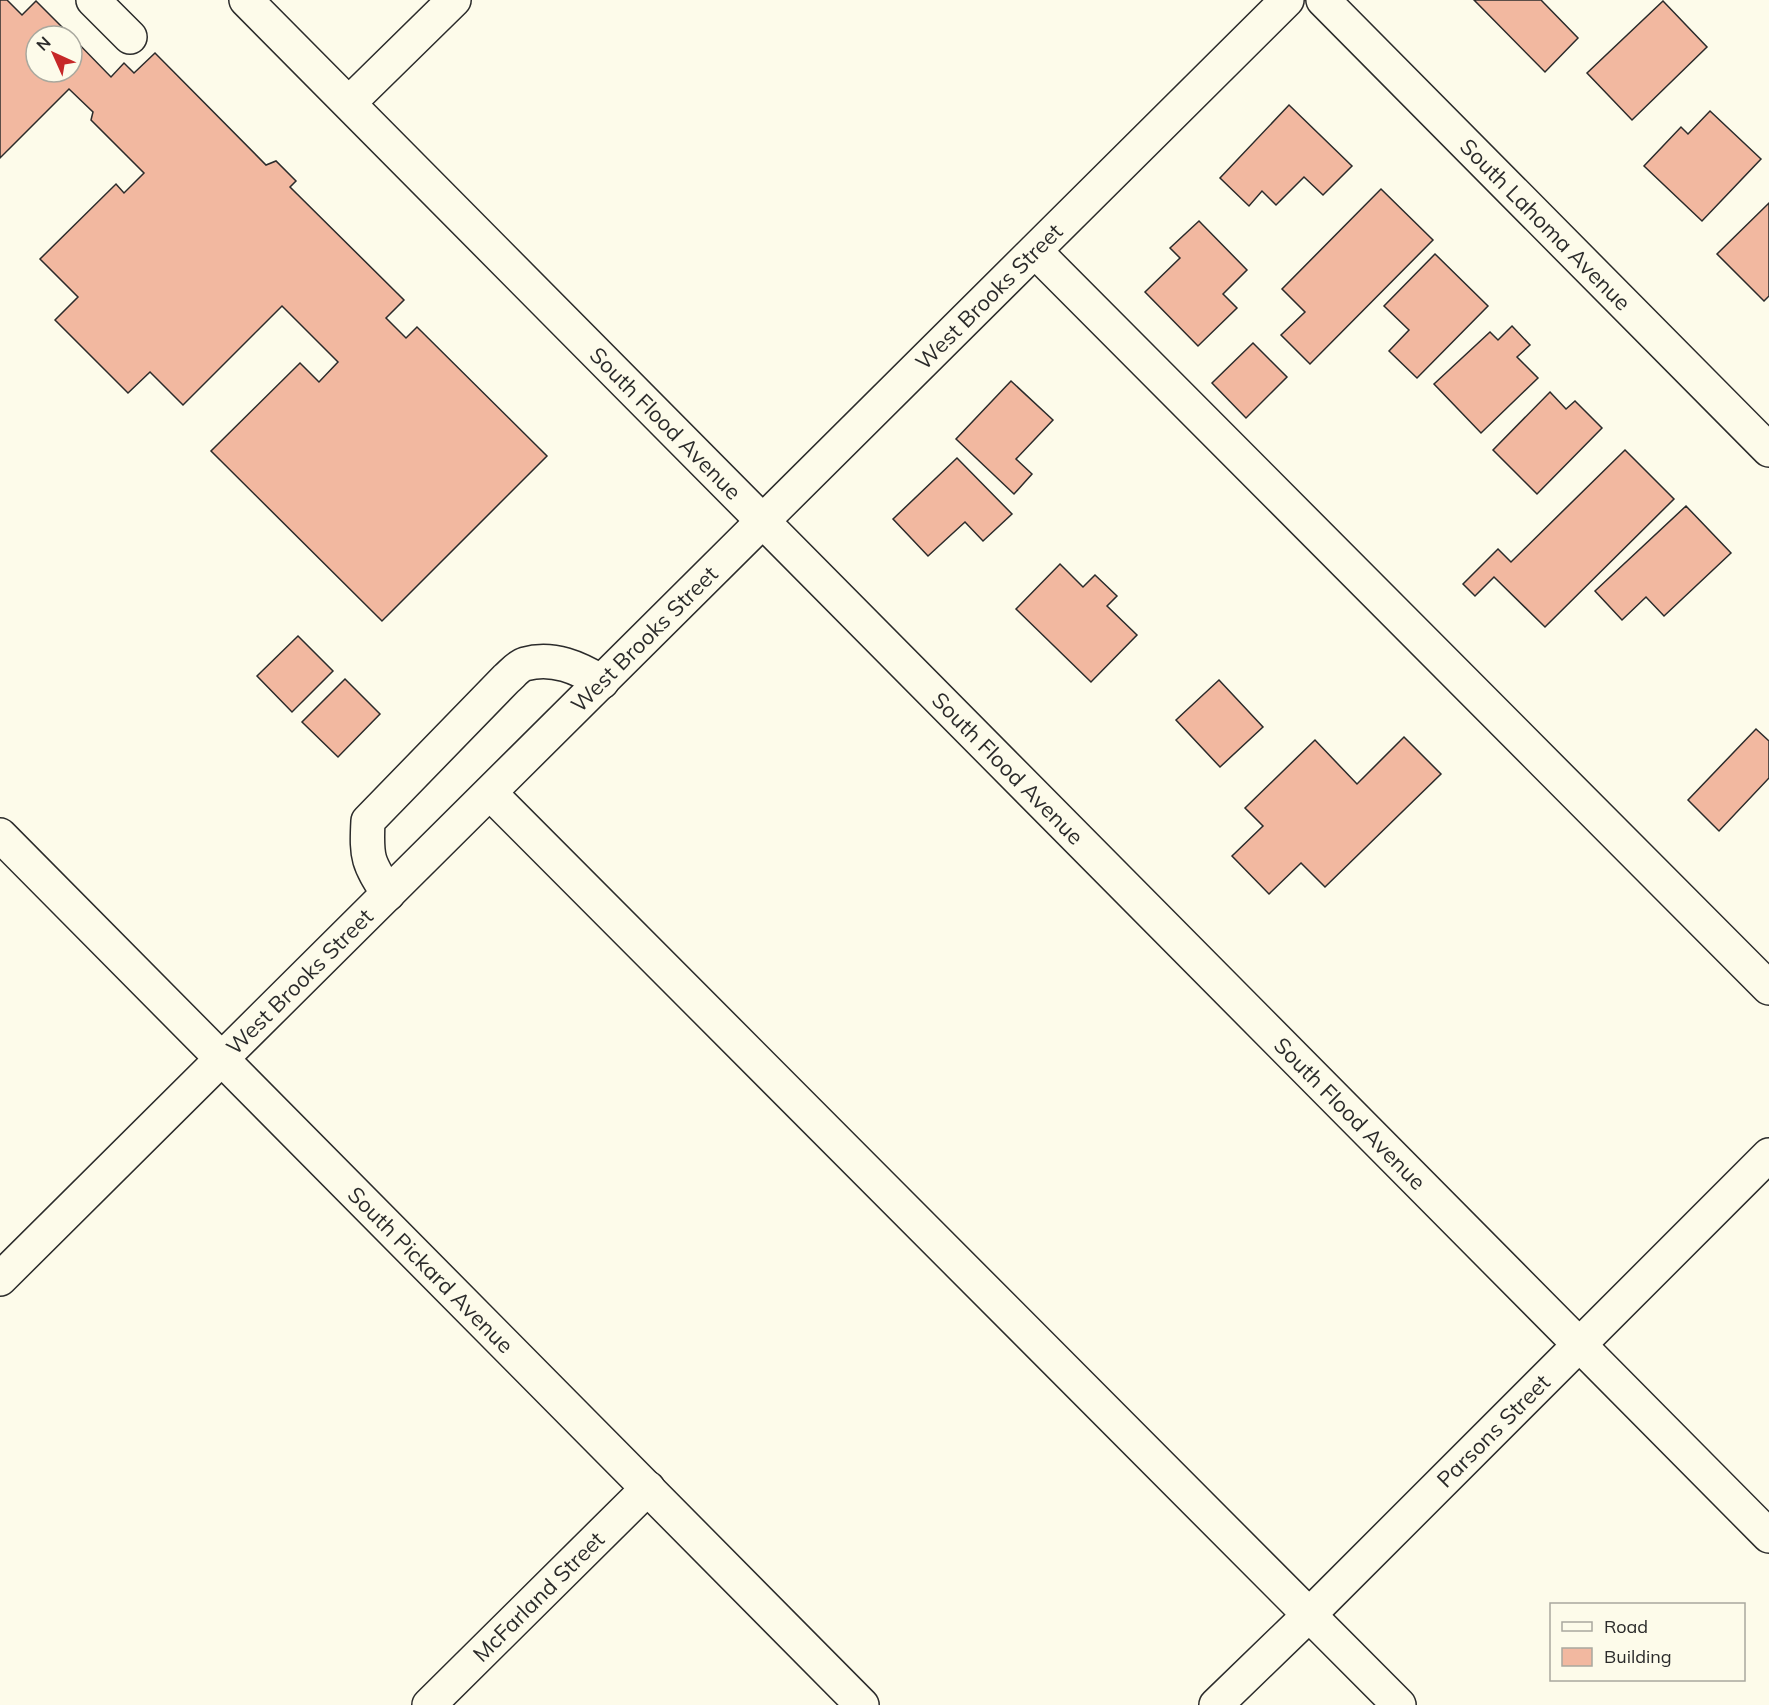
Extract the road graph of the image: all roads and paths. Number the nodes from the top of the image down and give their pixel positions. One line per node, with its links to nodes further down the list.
1 (93, 0): 6 (street)
2 (246, 0): 7 (street, South Flood Avenue)
3 (454, 0): 7 (street)
4 (1287, 0): 8 (street, West Brooks Street)
5 (1323, 0): 9 (street, South Lahoma Avenue)
6 (130, 37)
7 (349, 104): 10 (street, South Flood Avenue)
8 (1035, 251): 10 (street, West Brooks Street); 15 (street)
9 (1769, 450)
10 (763, 522): 11 (street, West Brooks Street); 19 (street, South Flood Avenue)
11 (602, 682): 12 (street, West Brooks Street); 14 (street)
12 (490, 793): 14 (street, West Brooks Street); 22 (street)
13 (0, 835): 16 (street, South Pickard Avenue)
14 (388, 894): 16 (street, West Brooks Street)
15 (1769, 988)
16 (222, 1060): 18 (street, West Brooks Street); 20 (street, South Pickard Avenue)
17 (1769, 1155): 19 (street, Parsons Street)
18 (0, 1279)
19 (1580, 1345): 21 (street, South Flood Avenue); 22 (street, Parsons Street)
20 (648, 1488): 23 (street, McFarland Street); 24 (street, South Pickard Avenue)
21 (1769, 1536)
22 (1309, 1615): 25 (street, Parsons Street); 26 (street)
23 (429, 1705)
24 (862, 1705)
25 (1216, 1705)
26 (1399, 1705)

